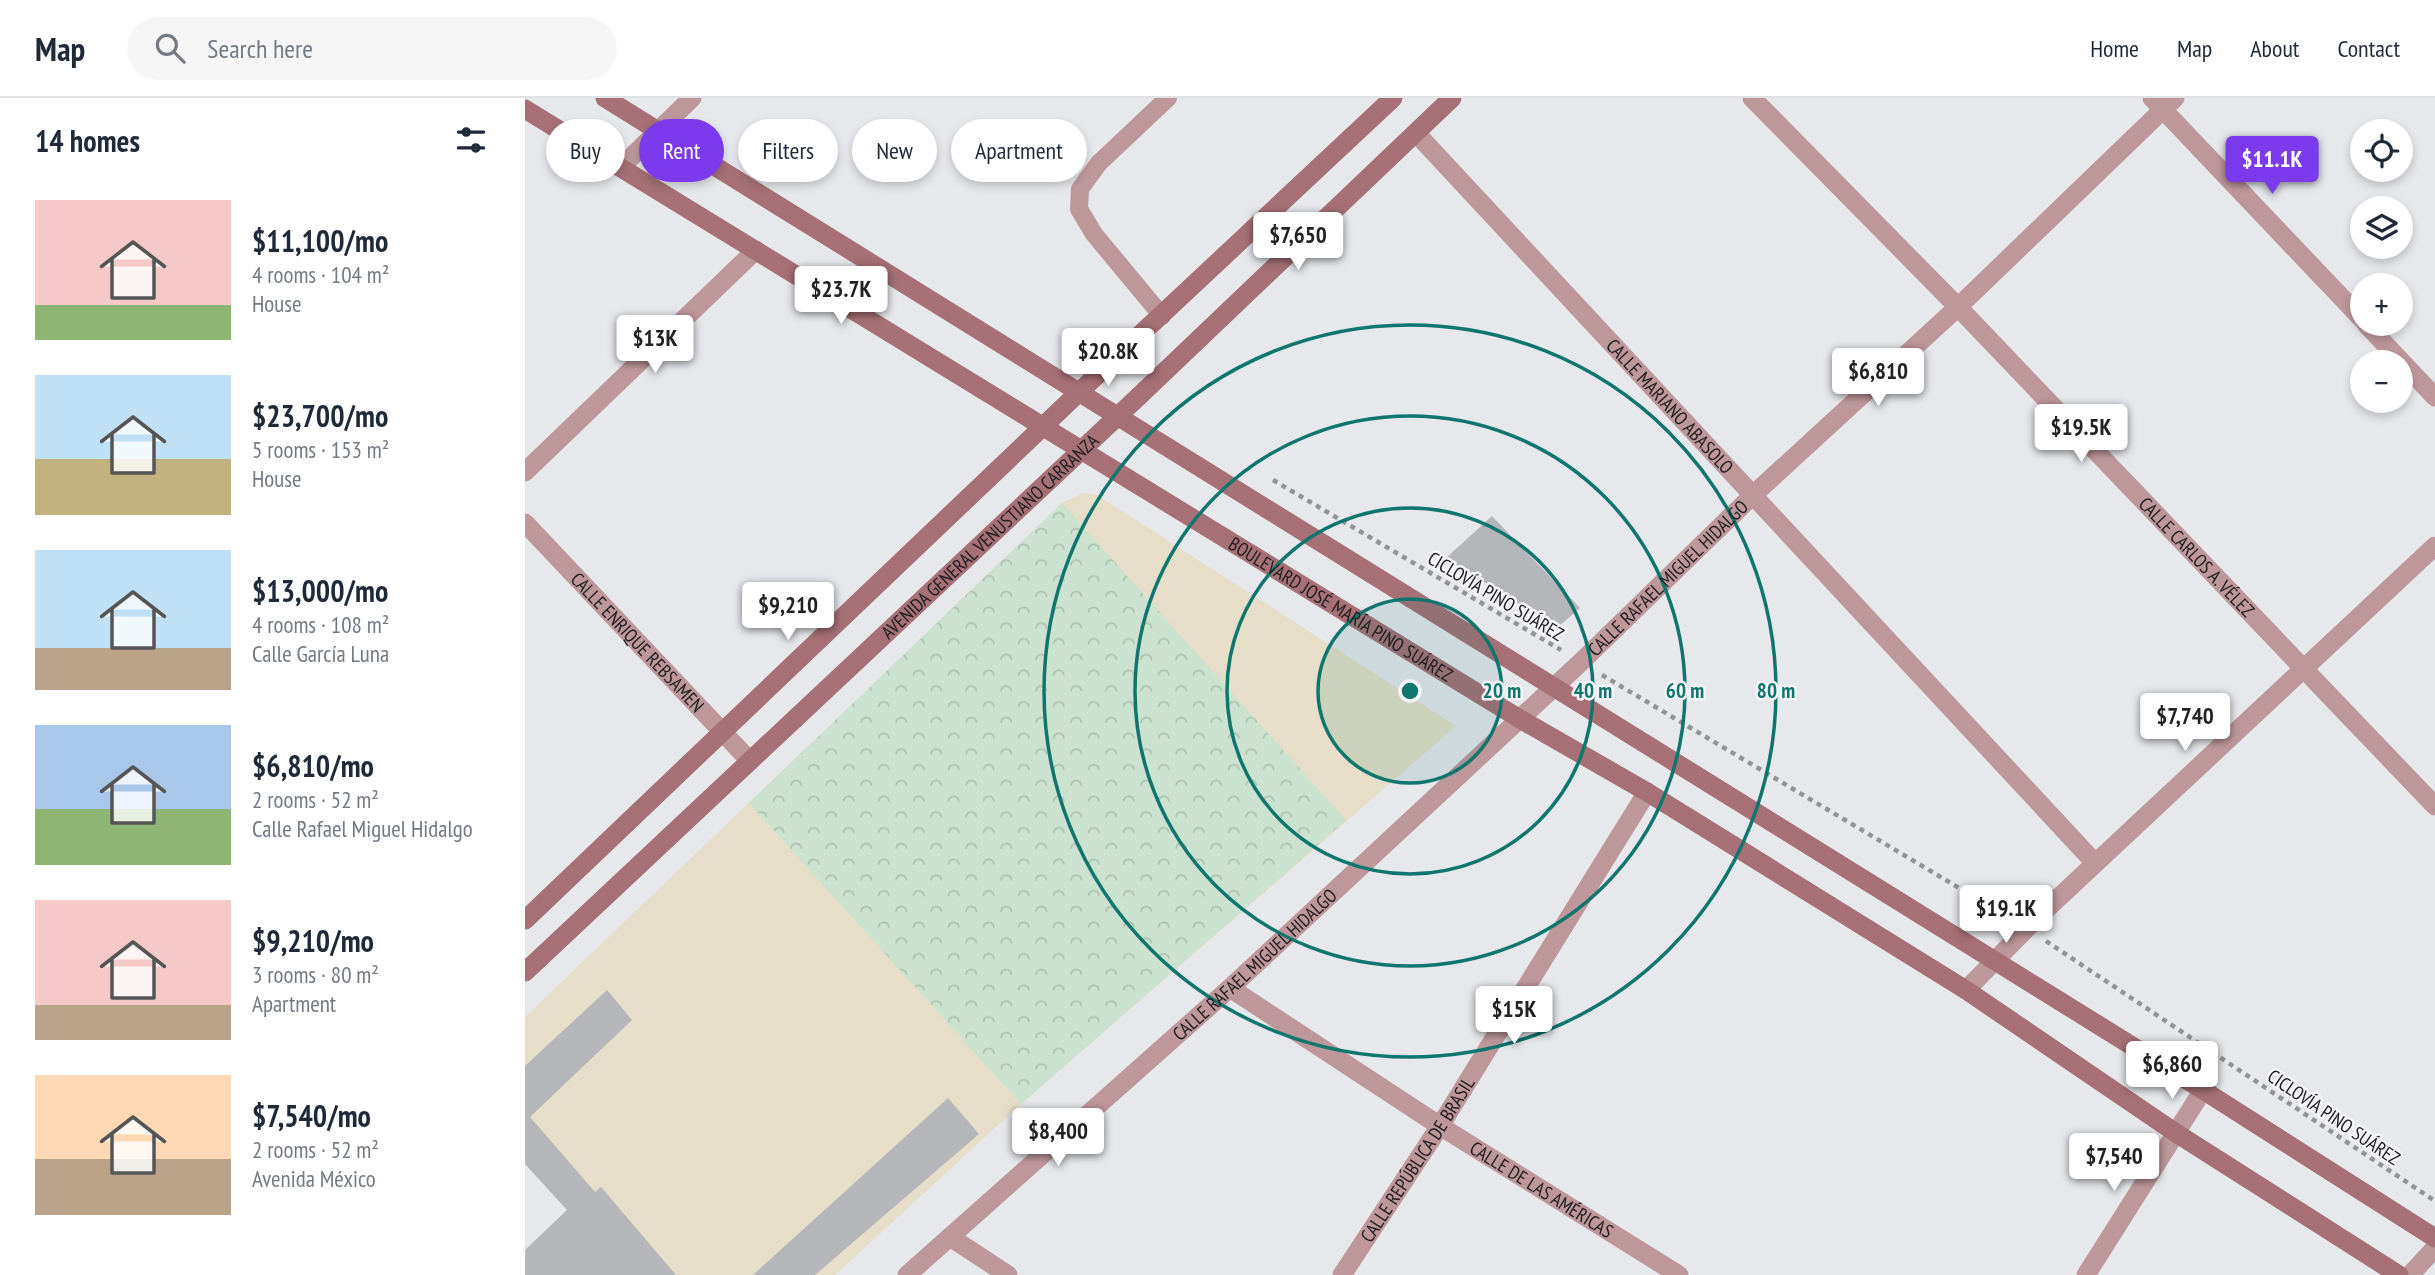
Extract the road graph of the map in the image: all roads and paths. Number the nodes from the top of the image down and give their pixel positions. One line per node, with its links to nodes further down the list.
1 (605, 98): 9 (main road)
2 (692, 98): 10 (street)
3 (1168, 98): 20 (lane)
4 (1394, 98): 20 (main road)
5 (1452, 98): 12 (main road, AVENIDA GENERAL VENUSTIANO CARRANZA)
6 (1752, 98): 18 (street, CALLE CARLOS A. VÉLEZ)
7 (2163, 102): 18 (street, CALLE RAFAEL MIGUEL HIDALGO); 19 (street)
8 (525, 109): 11 (main road, BOULEVARD JOSÉ MARÍA PINO SUÁREZ)
9 (639, 119)
10 (670, 119)
11 (546, 122)
12 (1416, 133): 24 (main road, AVENIDA GENERAL VENUSTIANO CARRANZA); 29 (street, CALLE MARIANO ABASOLO)
13 (639, 149): 14 (street)
14 (625, 163)
15 (625, 169): 17 (main road, BOULEVARD JOSÉ MARÍA PINO SUÁREZ)
16 (724, 172): 22 (main road)
17 (757, 250): 25 (main road, BOULEVARD JOSÉ MARÍA PINO SUÁREZ); 27 (street)
18 (1958, 307): 29 (street, CALLE RAFAEL MIGUEL HIDALGO); 33 (street, CALLE CARLOS A. VÉLEZ)
19 (2350, 307)
20 (1162, 316): 22 (main road)
21 (2377, 336): 23 (street)
22 (1078, 394): 24 (main road); 25 (main road)
23 (2435, 397)
24 (1117, 417): 26 (main road, AVENIDA GENERAL VENUSTIANO CARRANZA); 34 (main road)
25 (1044, 426): 26 (main road, BOULEVARD JOSÉ MARÍA PINO SUÁREZ); 36 (main road)
26 (1083, 449): 35 (main road, BOULEVARD JOSÉ MARÍA PINO SUÁREZ); 37 (main road, AVENIDA GENERAL VENUSTIANO CARRANZA)
27 (525, 472)
28 (1269, 477): 32 (path, CICLOVÍA PINO SUÁREZ)
29 (1753, 495): 32 (street, CALLE RAFAEL MIGUEL HIDALGO); 40 (street, CALLE MARIANO ABASOLO)
30 (525, 523): 36 (street, CALLE ENRIQUE REBSAMEN)
31 (2435, 545): 33 (street)
32 (1581, 662): 34 (street, CALLE RAFAEL MIGUEL HIDALGO); 42 (path, CICLOVÍA PINO SUÁREZ)
33 (2305, 668): 39 (street, CALLE CARLOS A. VÉLEZ); 40 (street)
34 (1554, 688): 35 (street, CALLE RAFAEL MIGUEL HIDALGO); 43 (main road)
35 (1520, 719): 38 (main road, BOULEVARD JOSÉ MARÍA PINO SUÁREZ); 45 (street, CALLE RAFAEL MIGUEL HIDALGO)
36 (723, 732): 37 (street, CALLE ENRIQUE REBSAMEN); 41 (main road)
37 (750, 761): 44 (main road, AVENIDA GENERAL VENUSTIANO CARRANZA)
38 (1647, 792): 46 (main road, BOULEVARD JOSÉ MARÍA PINO SUÁREZ); 48 (street, CALLE REPÚBLICA DE BRASIL)
39 (2435, 806)
40 (2095, 863): 42 (street)
41 (525, 919)
42 (2026, 928): 43 (street); 50 (path, CICLOVÍA PINO SUÁREZ)
43 (1992, 961): 46 (street); 47 (main road)
44 (525, 972)
45 (1230, 988): 48 (street, CALLE DE LAS AMÉRICAS); 51 (street, CALLE RAFAEL MIGUEL HIDALGO)
46 (1966, 990): 49 (main road, BOULEVARD JOSÉ MARÍA PINO SUÁREZ)
47 (2203, 1090): 49 (street); 52 (main road)
48 (1440, 1126): 56 (street, CALLE REPÚBLICA DE BRASIL); 57 (street, CALLE DE LAS AMÉRICAS)
49 (2176, 1133): 58 (street); 59 (main road, BOULEVARD JOSÉ MARÍA PINO SUÁREZ)
50 (2435, 1201)
51 (950, 1237): 54 (street, CALLE RAFAEL MIGUEL HIDALGO); 55 (street)
52 (2435, 1238)
53 (2435, 1248): 60 (street)
54 (907, 1275)
55 (1008, 1275)
56 (1342, 1275)
57 (1679, 1275)
58 (2086, 1275)
59 (2399, 1275)
60 (2410, 1275)

